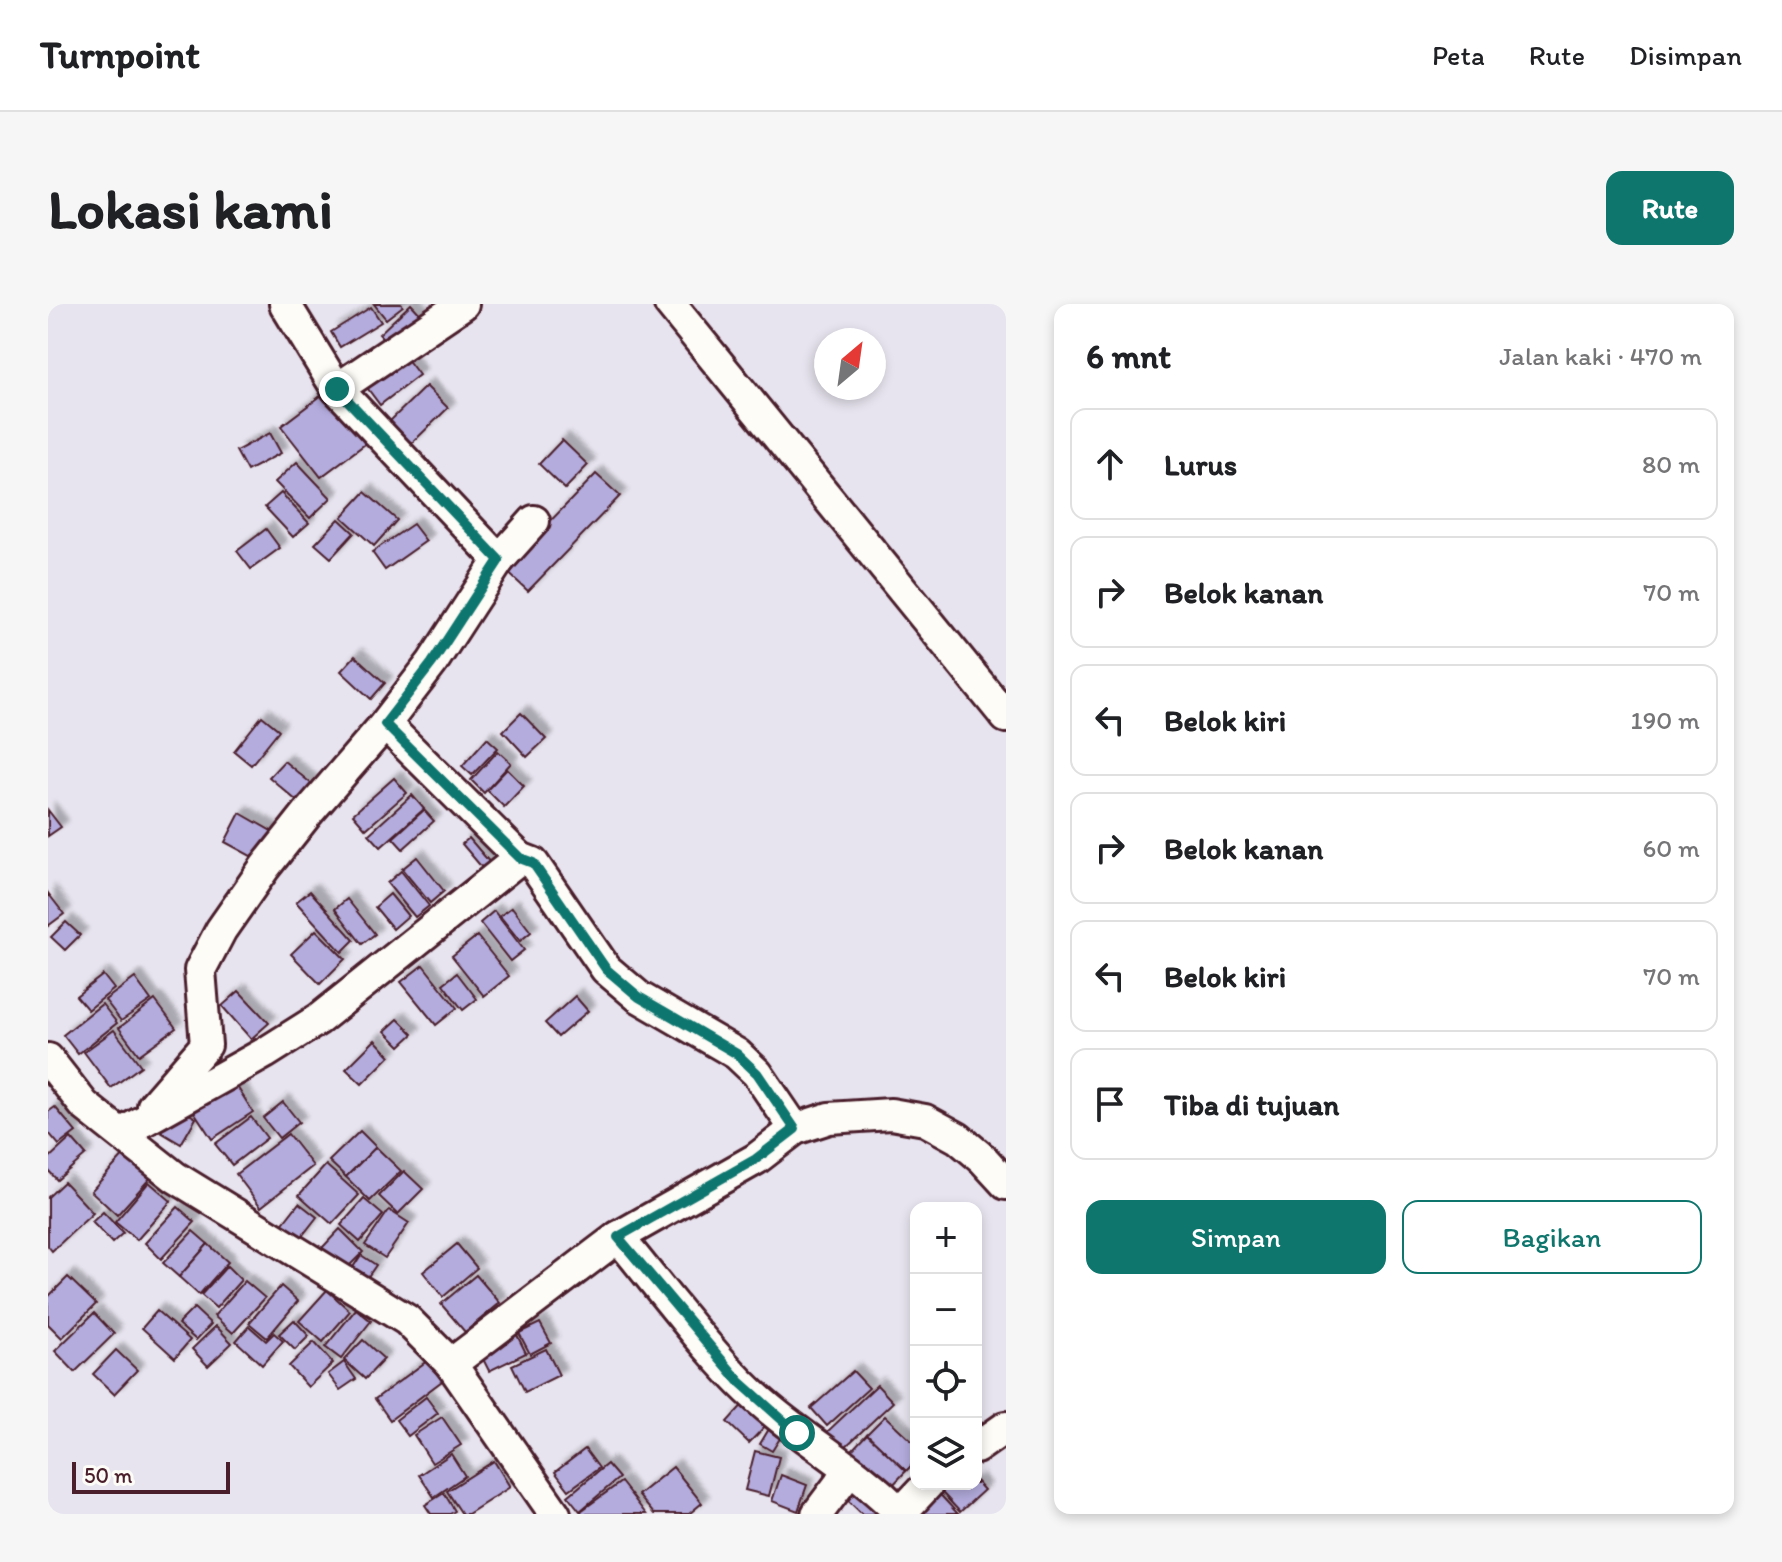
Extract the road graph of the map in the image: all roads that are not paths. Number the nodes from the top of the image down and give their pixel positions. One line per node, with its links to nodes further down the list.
1 (285, 304): 4 (street)
2 (463, 304): 4 (street)
3 (670, 304): 7 (street)
4 (337, 389): 6 (street)
5 (534, 521): 6 (street)
6 (499, 560): 8 (street)
7 (1006, 717)
8 (385, 724): 9 (street); 11 (street)
9 (520, 858): 11 (street); 12 (street)
10 (48, 1059): 11 (street)
11 (130, 1128): 15 (street)
12 (795, 1129): 13 (street); 14 (street)
13 (1006, 1184)
14 (618, 1237): 15 (street); 18 (street)
15 (451, 1364): 20 (street)
16 (1006, 1427): 17 (street)
17 (982, 1444)
18 (850, 1470): 21 (street); 22 (street)
19 (923, 1490): 22 (street)
20 (555, 1514)
21 (817, 1514)
22 (901, 1514)

